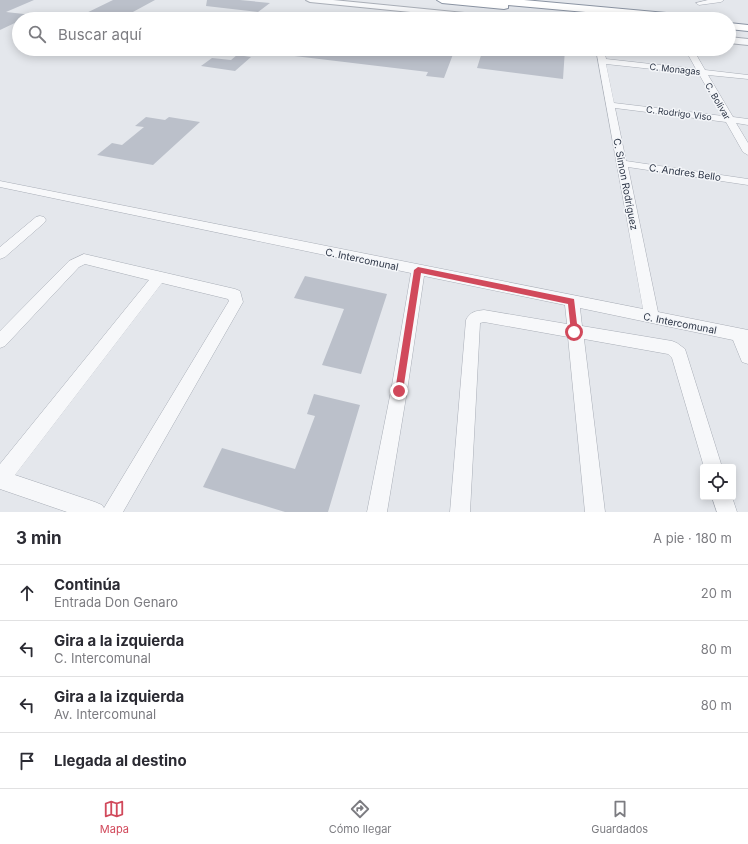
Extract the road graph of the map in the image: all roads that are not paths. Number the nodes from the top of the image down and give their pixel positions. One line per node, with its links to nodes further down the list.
1 (310, 0): 6 (street)
2 (442, 0): 7 (highway)
3 (490, 0): 8 (highway)
4 (721, 0): 5 (street)
5 (699, 3)
6 (433, 12)
7 (573, 12)
8 (622, 12)
9 (736, 23): 10 (highway)
10 (748, 24)
11 (736, 27): 12 (highway)
12 (748, 28)
13 (736, 41): 14 (street)
14 (748, 42)
15 (602, 56): 17 (street, C. Simon Rodriguez)
16 (693, 56): 18 (street, C. Bolivar)
17 (603, 61): 18 (street, C. Monagas); 20 (street, C. Simon Rodriguez)
18 (701, 72): 19 (street, C. Monagas); 21 (street, C. Bolivar)
19 (748, 77)
20 (610, 105): 21 (street, C. Rodrigo Viso); 24 (street, C. Simon Rodriguez)
21 (729, 119): 22 (street, C. Rodrigo Viso); 23 (street, C. Bolivar)
22 (748, 122)
23 (748, 152)
24 (621, 163): 25 (street, C. Andres Bello); 33 (street, C. Simon Rodriguez)
25 (748, 182)
26 (0, 184): 30 (street, C. Intercomunal)
27 (40, 220): 28 (street)
28 (6, 242): 29 (street)
29 (0, 254)
30 (418, 270): 32 (street, C. Intercomunal); 42 (street)
31 (160, 276): 36 (street); 40 (street); 41 (street)
32 (572, 302): 33 (street, C. Intercomunal); 34 (street)
33 (652, 318): 35 (street, C. Intercomunal)
34 (574, 332): 38 (street); 43 (street); 44 (street)
35 (743, 336): 37 (street)
36 (0, 341)
37 (748, 357)
38 (712, 464)
39 (723, 500): 45 (street)
40 (95, 512)
41 (112, 512)
42 (377, 512)
43 (460, 512)
44 (595, 512)
45 (727, 512)

